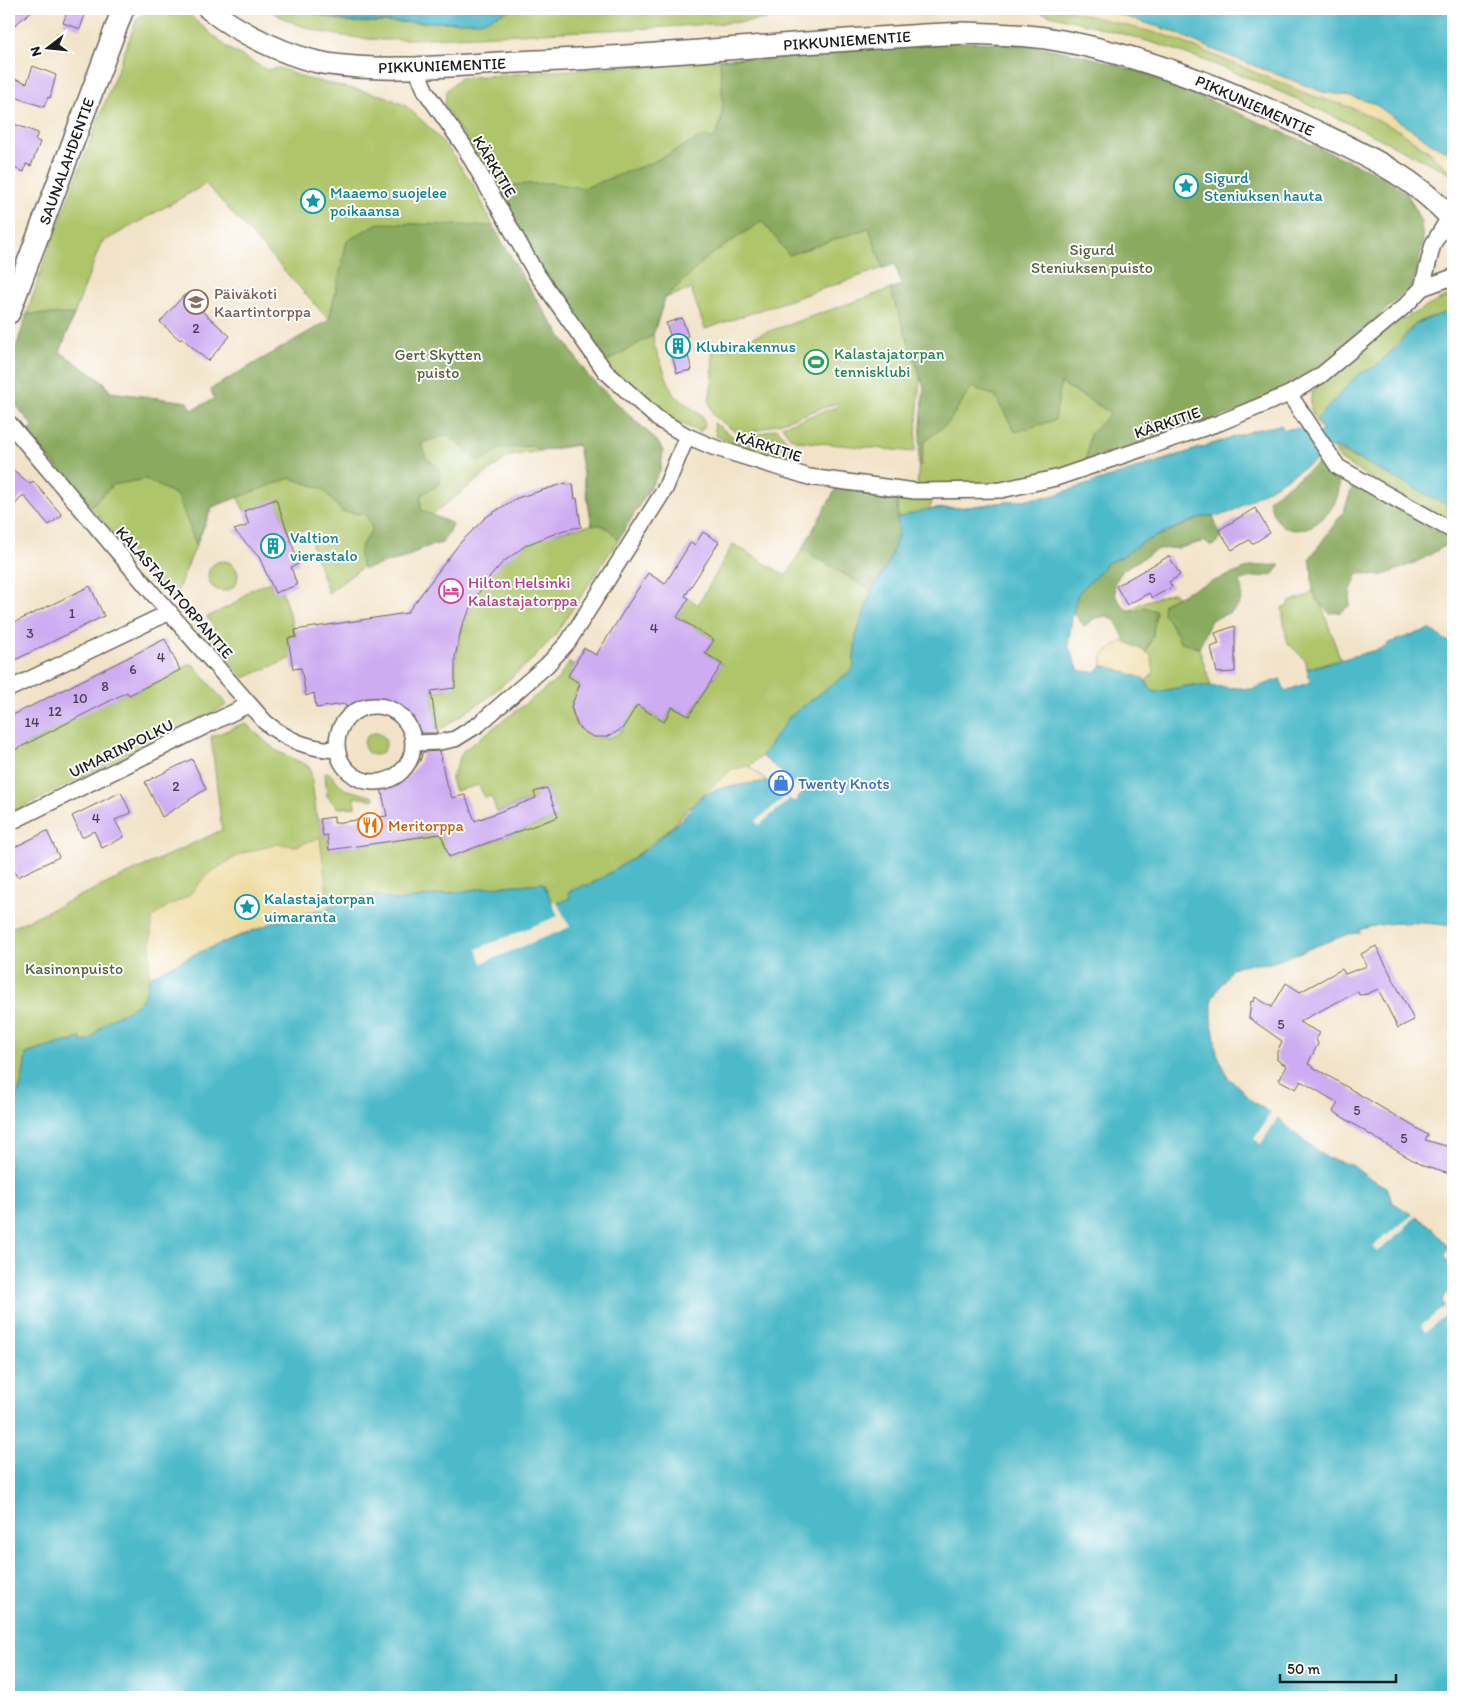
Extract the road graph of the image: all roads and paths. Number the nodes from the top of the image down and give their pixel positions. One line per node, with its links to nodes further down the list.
1 (123, 9): 7 (main road, SAUNALAHDENTIE)
2 (210, 9): 3 (main road, PIKKUNIEMENTIE)
3 (416, 68): 4 (main road, PIKKUNIEMENTIE); 10 (street, KÄRKITIE)
4 (1451, 218): 6 (street, KÄRKITIE)
5 (1453, 277): 6 (street, KÄRKITIE)
6 (1422, 288): 8 (street, KÄRKITIE)
7 (9, 313)
8 (1290, 394): 10 (street, KÄRKITIE); 11 (street)
9 (9, 423): 12 (street, KALASTAJATORPANTIE)
10 (687, 436): 15 (street)
11 (1453, 531)
12 (170, 612): 13 (street); 14 (street, KALASTAJATORPANTIE)
13 (9, 689)
14 (248, 705): 16 (street, KALASTAJATORPANTIE); 17 (street, UIMARINPOLKU)
15 (414, 743): 16 (street); 16 (street)
16 (337, 750)
17 (9, 823)

